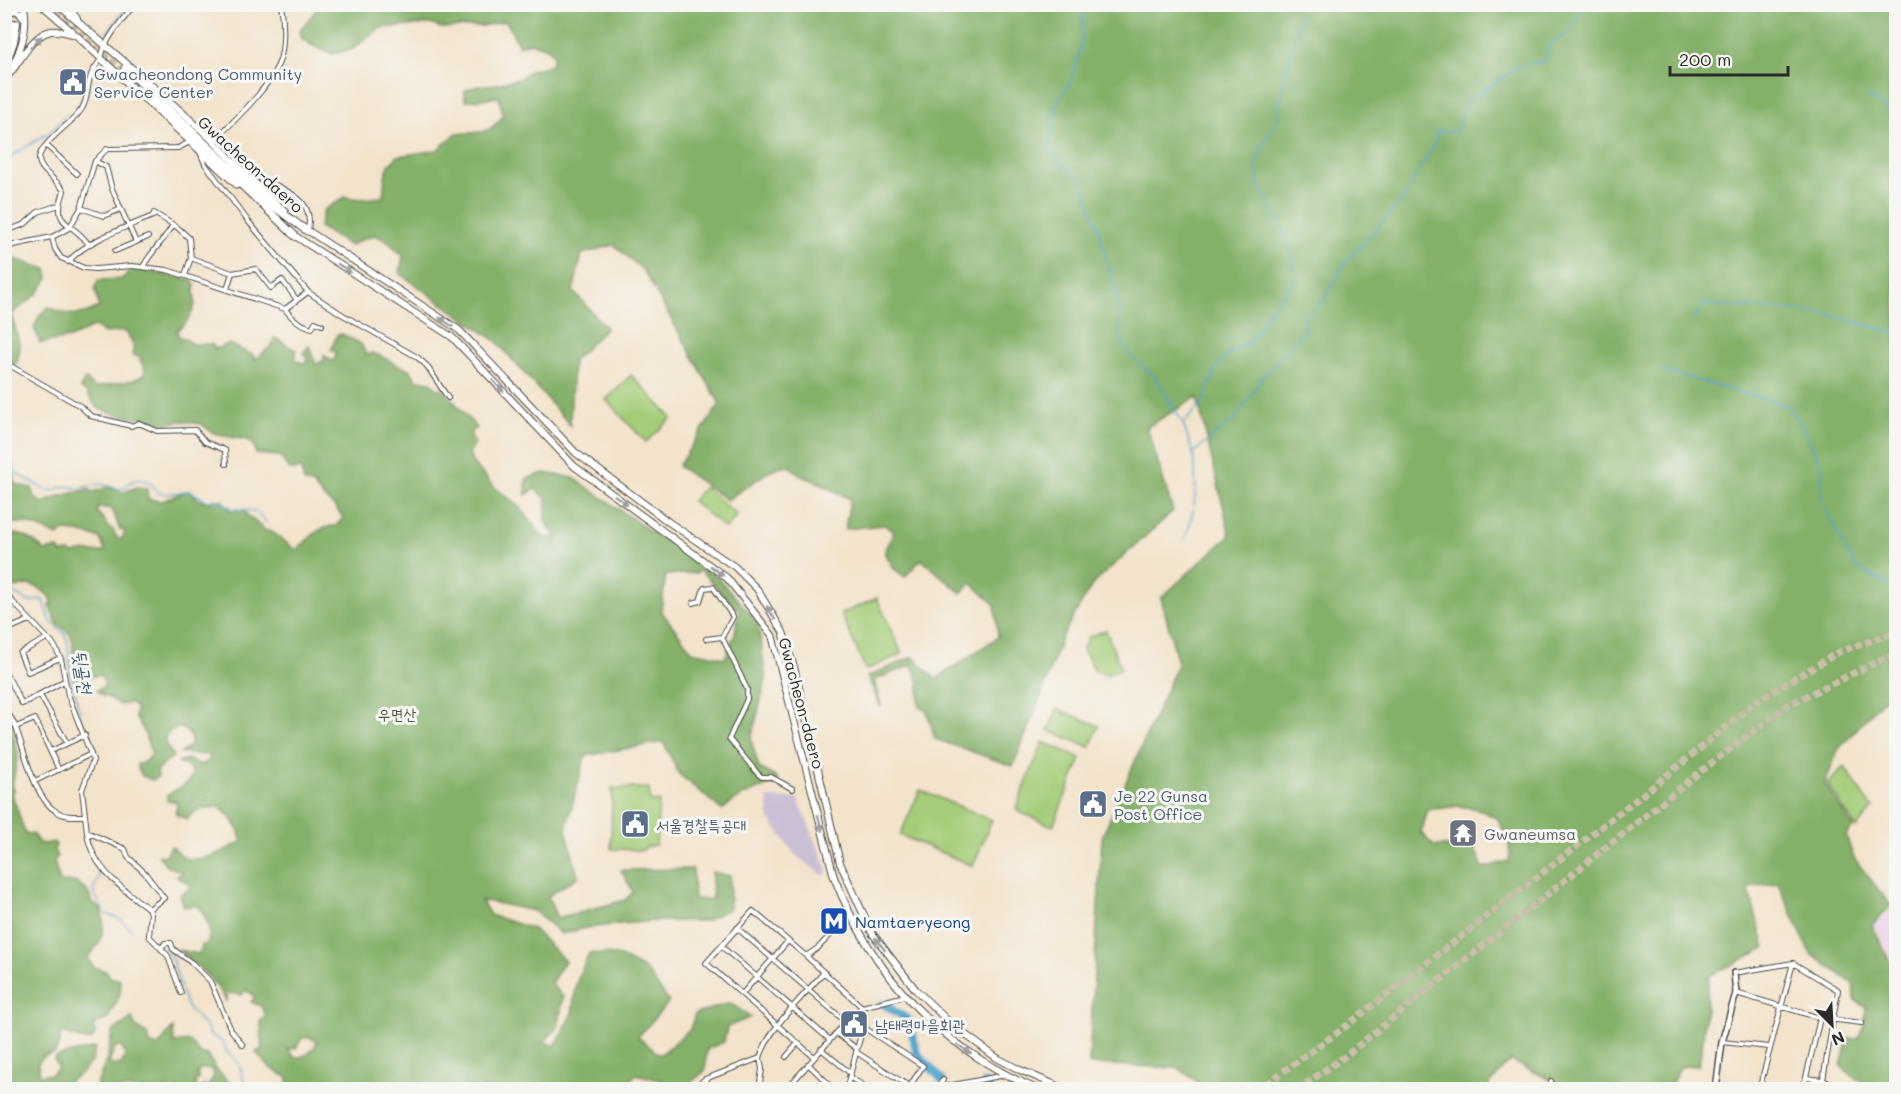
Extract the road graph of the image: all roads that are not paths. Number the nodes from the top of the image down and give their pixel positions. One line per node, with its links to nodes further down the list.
1 (6, 4): 9 (main road)
2 (23, 4): 8 (main road)
3 (41, 4): 11 (main road, Gwacheon-daero)
4 (57, 4): 10 (main road)
5 (67, 4): 10 (main road)
6 (135, 4): 13 (street)
7 (281, 4): 17 (street)
8 (26, 21): 9 (main road); 16 (main road)
9 (9, 22): 12 (main road); 14 (main road); 16 (main road)
10 (80, 25): 13 (main road)
11 (76, 35): 15 (main road, Gwacheon-daero); 16 (main road, one-way to 11)
12 (4, 37)
13 (105, 45): 15 (street); 17 (main road)
14 (4, 58)
15 (101, 58): 18 (main road, Gwacheon-daero); 19 (street)
16 (6, 76)
17 (214, 142): 23 (main road)
18 (193, 144): 20 (main road, Gwacheon-daero); 21 (street)
19 (46, 145): 22 (street); 24 (street)
20 (200, 151): 32 (main road, Gwacheon-daero); 45 (street)
21 (95, 160): 25 (street); 26 (street)
22 (77, 174)
23 (246, 175): 30 (main road); 30 (street)
24 (59, 205): 29 (street); 31 (street)
25 (81, 208): 26 (street); 29 (street)
26 (121, 209): 28 (street)
27 (173, 225): 28 (street); 39 (street); 41 (street)
28 (129, 226): 35 (street); 36 (street)
29 (69, 228): 33 (street); 36 (street)
30 (307, 231): 32 (highway, Gwacheon-daero); 76 (main road, Gwacheon-daero, one-way to 30)
31 (4, 232)
32 (295, 236): 77 (main road, Gwacheon-daero, one-way to 77)
33 (52, 237): 37 (street); 40 (street)
34 (148, 237): 35 (street)
35 (136, 242): 38 (street)
36 (89, 245): 40 (street)
37 (4, 247)
38 (115, 251)
39 (191, 258): 42 (street); 43 (street)
40 (68, 262): 41 (street)
41 (143, 267): 43 (street)
42 (232, 273): 44 (street); 46 (street)
43 (185, 275): 44 (street)
44 (227, 289): 47 (street)
45 (309, 292): 46 (street); 50 (street)
46 (297, 300): 47 (street)
47 (285, 309): 48 (street)
48 (322, 325)
49 (4, 362): 51 (street)
50 (448, 398)
51 (226, 464)
52 (4, 580): 53 (street)
53 (11, 600): 54 (street); 56 (street)
54 (4, 603)
55 (693, 603): 58 (street)
56 (29, 620): 57 (street); 59 (street)
57 (4, 631)
58 (722, 637): 60 (street); 72 (street)
59 (47, 638): 61 (street); 61 (street)
60 (706, 639)
61 (60, 658): 63 (street)
62 (4, 669): 64 (street)
63 (64, 681): 64 (street); 67 (street)
64 (40, 695): 68 (street)
65 (4, 708): 66 (street)
66 (16, 727): 69 (street); 74 (street)
67 (85, 735): 68 (street); 70 (street)
68 (67, 743): 69 (street)
69 (50, 752): 71 (street)
70 (91, 754): 71 (street); 78 (street)
71 (59, 770): 74 (street)
72 (762, 777): 73 (street); 75 (street)
73 (756, 779)
74 (35, 781): 78 (street)
75 (793, 789)
76 (822, 789): 77 (main road); 93 (main road, Gwacheon-daero, one-way to 76)
77 (811, 792): 81 (main road, Gwacheon-daero, one-way to 81)
78 (85, 816): 79 (street)
79 (87, 832): 80 (street); 80 (street)
80 (149, 909): 85 (street)
81 (850, 914): 86 (street); 97 (main road, Gwacheon-daero)
82 (737, 928): 83 (street); 84 (street); 87 (street)
83 (788, 941): 86 (street); 87 (street)
84 (721, 946): 91 (street); 96 (street)
85 (161, 948): 94 (street); 111 (street)
86 (806, 956): 89 (street)
87 (773, 959): 91 (street); 92 (street)
88 (1793, 963): 90 (street); 99 (street); 102 (street)
89 (824, 972): 92 (street); 98 (street)
90 (1734, 973): 95 (street)
91 (757, 977): 96 (street); 100 (street)
92 (809, 990): 100 (street); 103 (street)
93 (916, 990): 97 (main road); 119 (main road, Gwacheon-daero)
94 (181, 993)
95 (1736, 993): 99 (street); 109 (street)
96 (742, 994): 105 (street)
97 (905, 996): 98 (street); 120 (main road, Gwacheon-daero, one-way to 120)
98 (861, 1007): 103 (street); 106 (street)
99 (1781, 1007): 101 (street); 112 (street)
100 (793, 1008): 105 (street); 108 (street)
101 (1820, 1018): 102 (street); 123 (street)
102 (1835, 1020): 104 (street); 125 (street)
103 (846, 1022): 107 (street)
104 (1862, 1023)
105 (778, 1026): 110 (street); 117 (street)
106 (862, 1027): 114 (street); 128 (street)
107 (836, 1033): 108 (street); 114 (street)
108 (830, 1040): 113 (street)
109 (1722, 1042): 112 (street); 143 (street)
110 (798, 1043): 115 (street); 116 (street)
111 (243, 1045)
112 (1769, 1047): 144 (street)
113 (821, 1049): 116 (street); 121 (street)
114 (856, 1051): 121 (street); 128 (street)
115 (786, 1057)
116 (814, 1057): 118 (street)
117 (760, 1058): 122 (street); 131 (street)
118 (808, 1064): 132 (street); 133 (street)
119 (1020, 1070): 126 (main road); 141 (main road, Gwacheon-daero)
120 (1006, 1074): 126 (main road, Gwacheon-daero); 138 (street)
121 (850, 1075): 134 (street); 135 (street)
122 (705, 1078): 129 (street); 130 (street)
123 (1806, 1078): 125 (street); 145 (street)
124 (943, 1080): 137 (street)
125 (1823, 1080): 146 (street)
126 (1018, 1081): 139 (highway); 140 (main road, Gwacheon-daero)
127 (1551, 1081): 142 (street)
128 (908, 1088): 136 (street)
129 (691, 1089)
130 (706, 1089)
131 (759, 1089)
132 (795, 1089)
133 (835, 1089)
134 (846, 1089)
135 (870, 1089)
136 (915, 1089)
137 (936, 1089)
138 (946, 1089)
139 (1027, 1089)
140 (1039, 1089)
141 (1067, 1089)
142 (1555, 1089)
143 (1716, 1089)
144 (1759, 1089)
145 (1803, 1089)
146 (1842, 1089)

